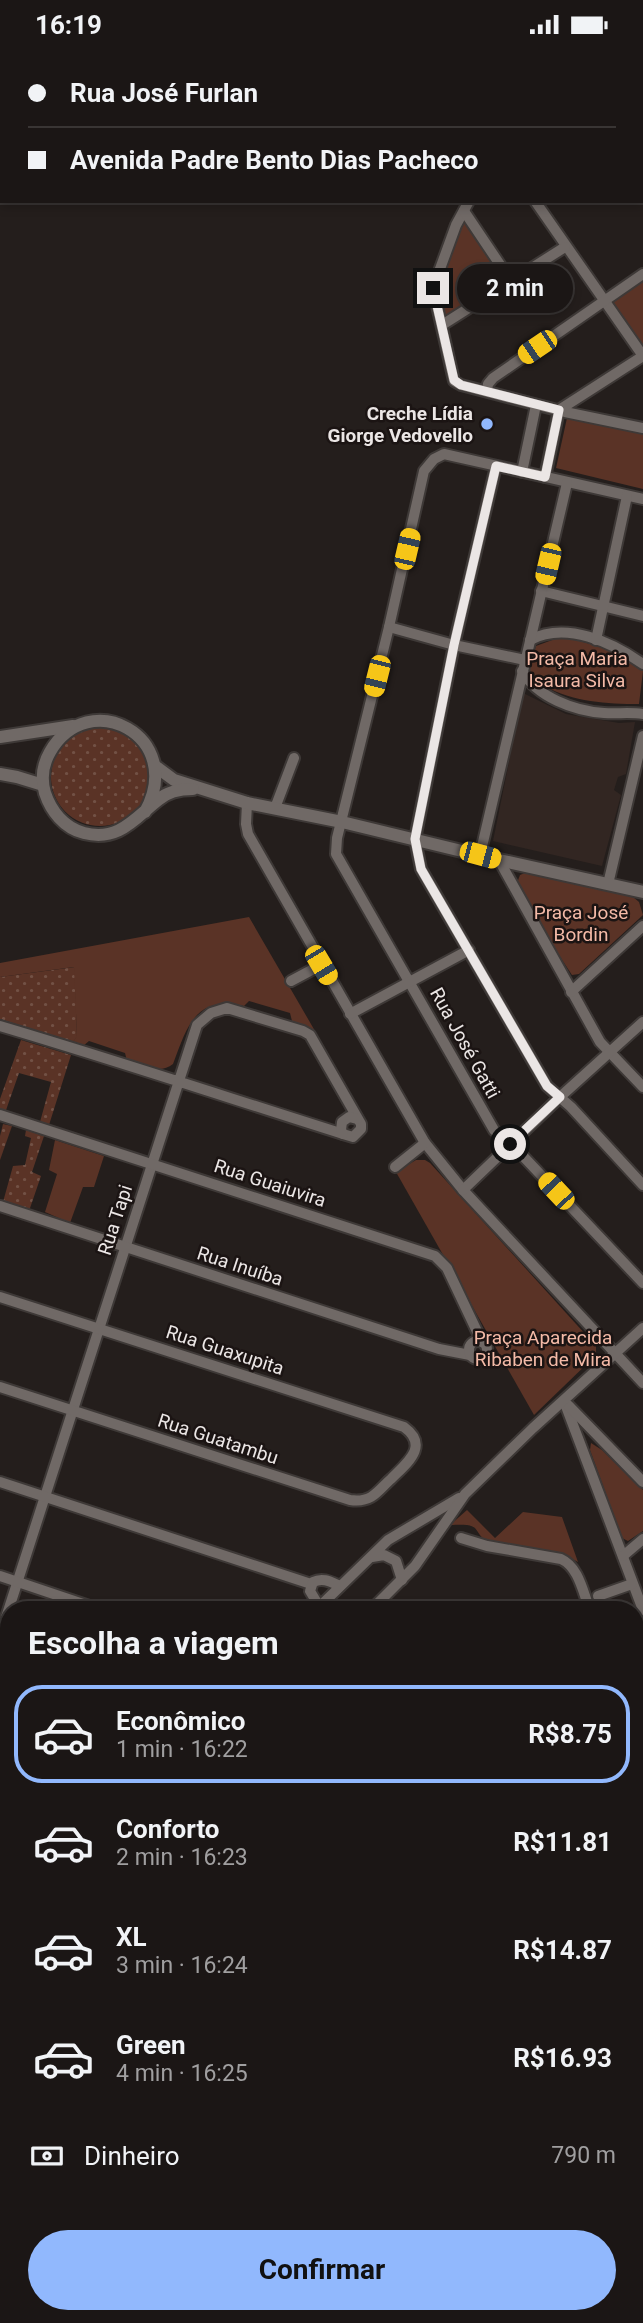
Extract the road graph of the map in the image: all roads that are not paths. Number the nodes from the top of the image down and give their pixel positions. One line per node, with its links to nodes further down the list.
1 (536, 203): 3 (street)
2 (466, 206): 5 (street); 7 (street)
3 (565, 247): 5 (street); 6 (street)
4 (643, 274): 6 (street)
5 (511, 281): 7 (street)
6 (604, 301): 8 (street); 9 (street)
7 (442, 325): 9 (street)
8 (643, 356): 11 (street)
9 (487, 391): 10 (street)
10 (536, 405): 11 (street); 14 (street)
11 (559, 410): 12 (street); 15 (street)
12 (643, 428)
13 (496, 466): 14 (street); 22 (street, Rua José Gatti); 25 (street)
14 (522, 472): 15 (street)
15 (545, 477): 16 (street)
16 (567, 482): 17 (street); 19 (street)
17 (627, 496): 18 (street); 20 (street)
18 (643, 499)
19 (541, 591): 20 (street); 23 (street)
20 (604, 607): 21 (street); 24 (street)
21 (643, 616)
22 (389, 627): 25 (street); 40 (street, Rua José Gatti)
23 (530, 640): 24 (street); 27 (street)
24 (596, 640): 26 (street)
25 (454, 645): 27 (street); 41 (street)
26 (643, 664)
27 (524, 665): 28 (street); 42 (street)
28 (643, 714)
29 (77, 726): 31 (street); 33 (street); 35 (street)
30 (643, 736): 44 (street)
31 (0, 737)
32 (294, 758): 38 (street)
33 (155, 766): 36 (street); 39 (street)
34 (0, 774): 35 (street)
35 (43, 785): 39 (street)
36 (199, 789): 37 (street); 39 (street)
37 (247, 803): 38 (street); 48 (street)
38 (275, 809): 40 (street)
39 (145, 812)
40 (342, 822): 41 (street); 50 (street, Rua José Gatti)
41 (415, 839): 42 (street); 47 (street)
42 (480, 855): 43 (street)
43 (499, 860): 44 (street); 51 (street)
44 (608, 884): 45 (street)
45 (643, 892)
46 (643, 926): 51 (street)
47 (469, 950): 50 (street); 58 (street)
48 (321, 965): 49 (street); 52 (street)
49 (291, 981)
50 (410, 981): 52 (street); 61 (street, Rua José Gatti)
51 (571, 992): 55 (street)
52 (350, 1014): 60 (street)
53 (643, 1022): 55 (street)
54 (0, 1026): 56 (street)
55 (611, 1053): 57 (street); 58 (street)
56 (178, 1082): 56 (street, Rua Tapi); 62 (street, Rua Tapi)
57 (643, 1087)
58 (560, 1097): 61 (street); 64 (street)
59 (0, 1115): 62 (street, Rua Guaiuvira)
60 (425, 1143): 63 (street); 65 (street)
61 (510, 1144): 65 (street); 68 (street, Rua José Gatti)
62 (152, 1164): 67 (street, Rua Tapi); 73 (street, Rua Guaiuvira)
63 (395, 1167)
64 (643, 1185)
65 (463, 1190): 72 (street)
66 (0, 1206): 67 (street, Rua Inuíba)
67 (124, 1246): 70 (street, Rua Tapi); 73 (street, Rua Inuíba)
68 (643, 1283)
69 (0, 1297): 70 (street, Rua Guaxupita)
70 (99, 1327): 77 (street, Rua Tapi); 80 (street, Rua Guaxupita)
71 (643, 1328): 72 (street)
72 (615, 1354): 74 (street); 76 (street)
73 (470, 1355)
74 (643, 1383)
75 (0, 1387): 77 (street, Rua Guatambu)
76 (564, 1401): 78 (street); 79 (street); 83 (street)
77 (72, 1409): 80 (street, Rua Guatambu); 84 (street, Rua Tapi)
78 (605, 1444): 79 (street); 82 (street)
79 (582, 1447): 88 (street)
80 (411, 1459)
81 (0, 1482): 84 (street)
82 (643, 1482)
83 (465, 1494): 87 (street); 90 (street)
84 (46, 1496): 91 (street, Rua Tapi); 92 (street)
85 (461, 1538): 101 (street)
86 (643, 1539): 88 (street)
87 (372, 1556): 90 (street); 94 (street)
88 (623, 1556): 93 (street)
89 (0, 1576): 91 (street)
90 (402, 1580): 100 (street)
91 (17, 1581): 96 (street, Rua Tapi); 97 (street)
92 (311, 1584): 94 (street); 98 (street)
93 (632, 1584): 95 (street); 102 (street)
94 (340, 1586): 99 (street)
95 (598, 1596)
96 (11, 1601)
97 (75, 1601)
98 (314, 1601)
99 (324, 1601)
100 (384, 1601)
101 (586, 1601)
102 (639, 1601)

